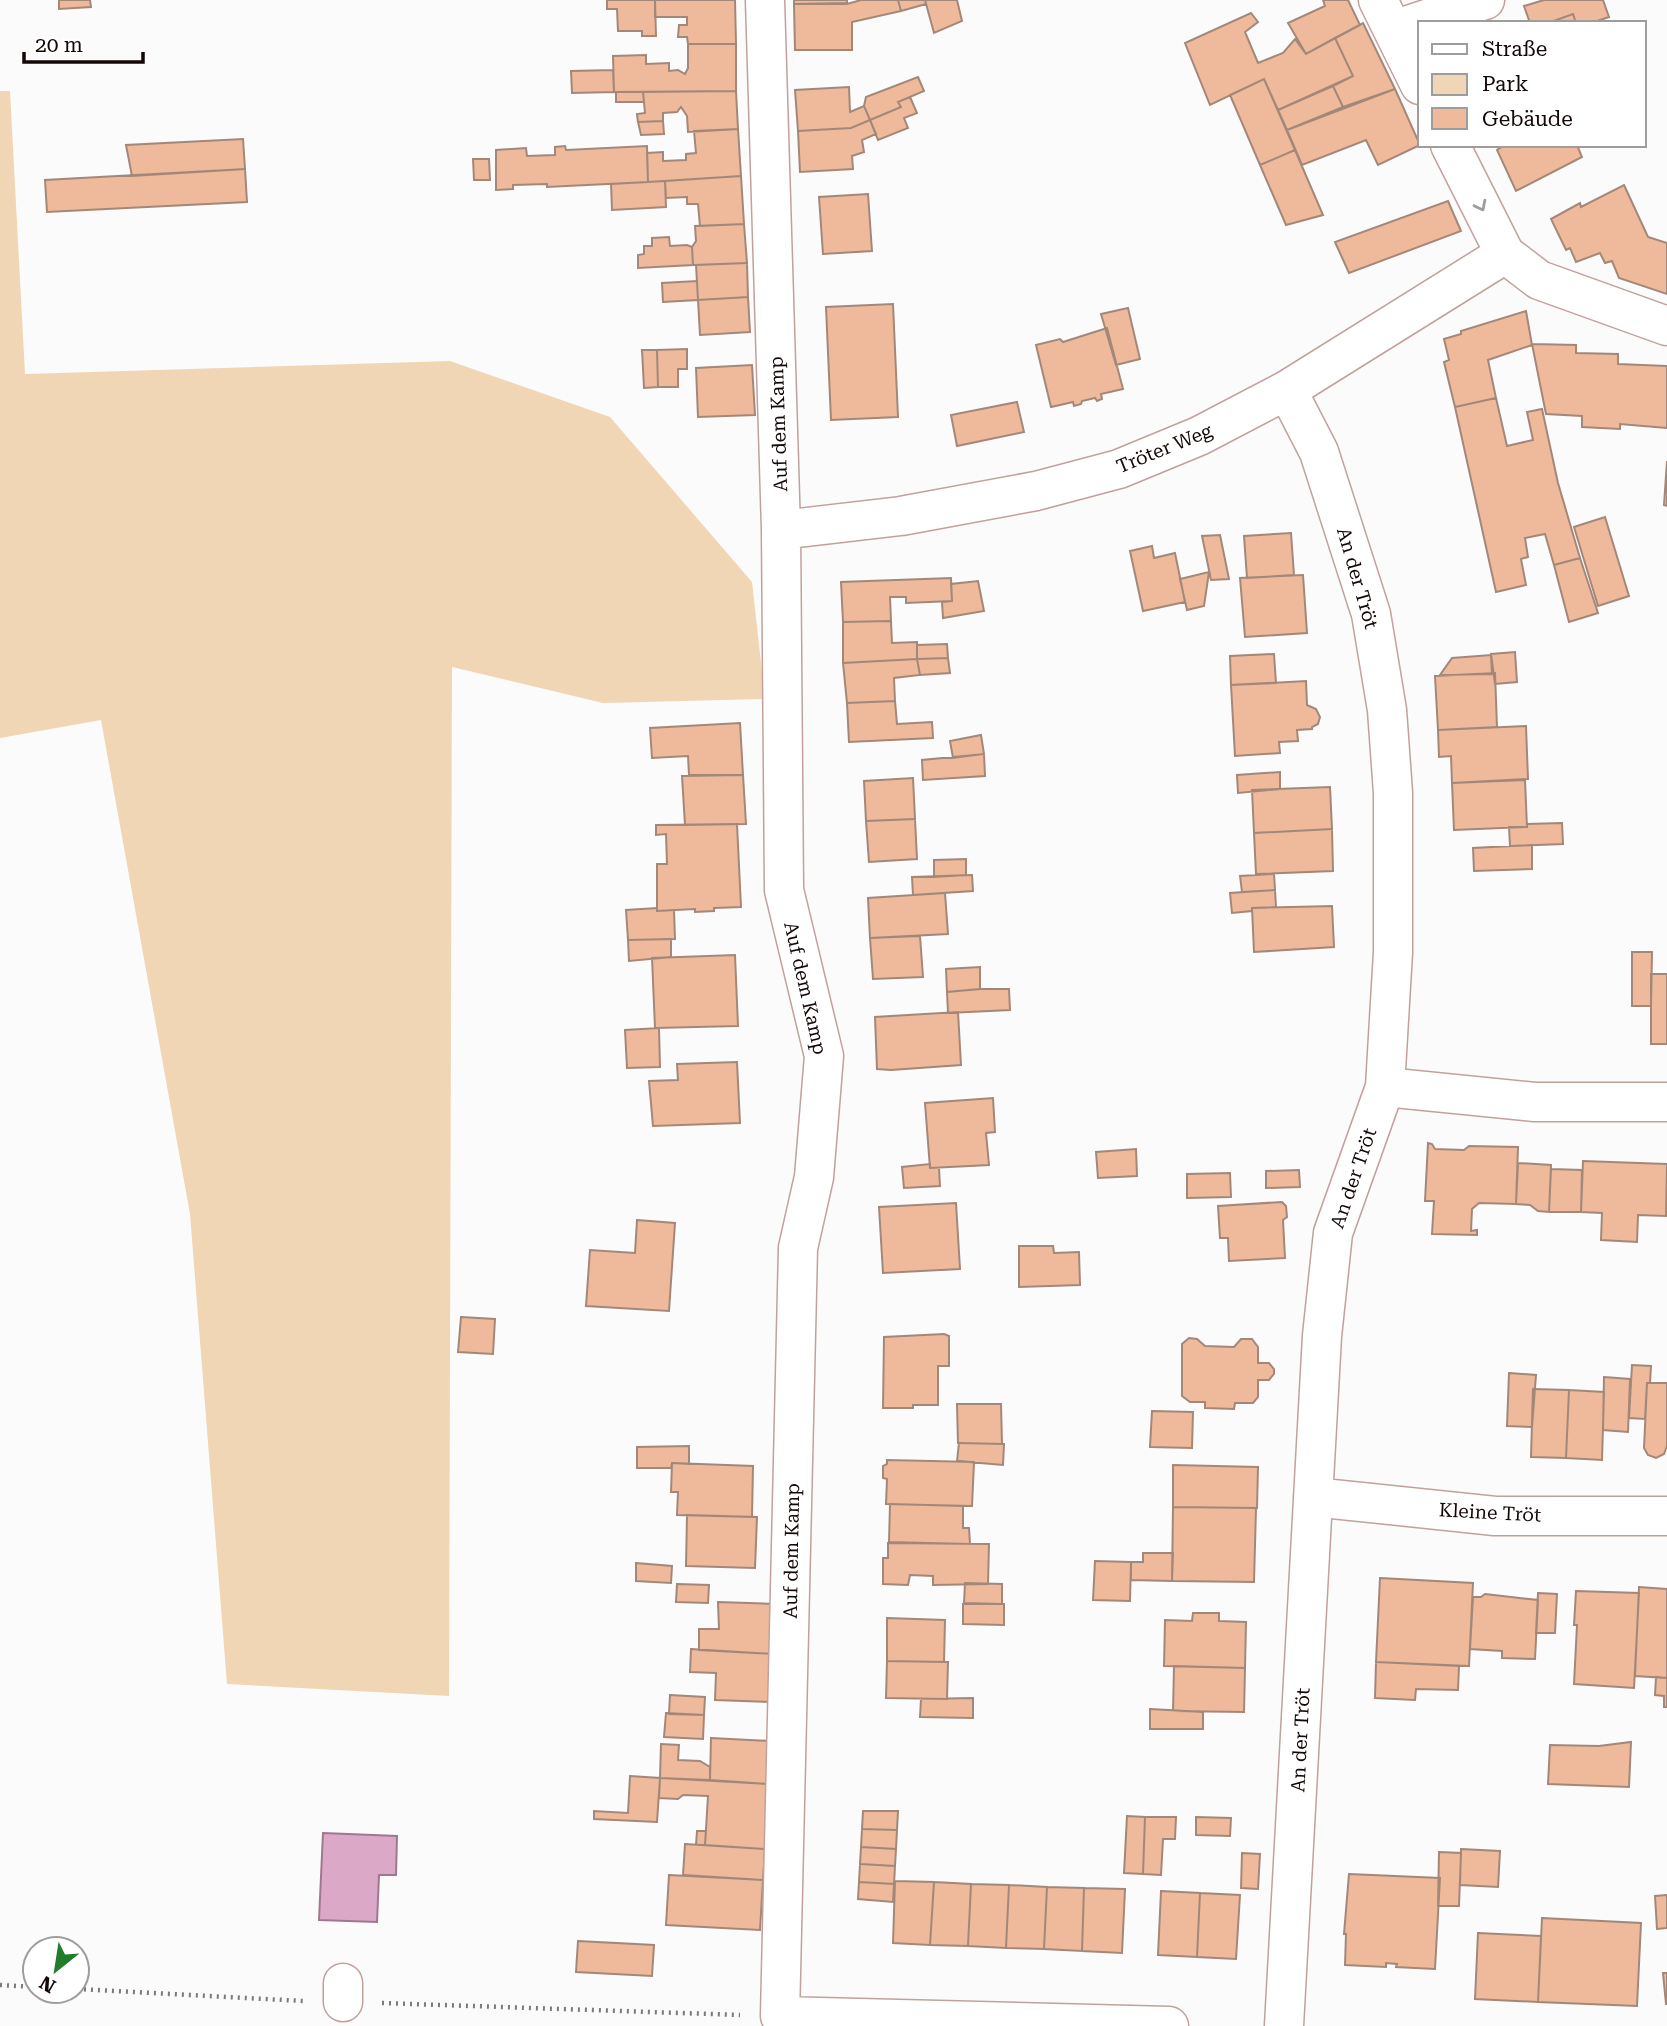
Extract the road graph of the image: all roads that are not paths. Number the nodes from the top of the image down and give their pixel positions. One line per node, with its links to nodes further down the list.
1 (765, 0): 9 (street, Auf dem Kamp)
2 (1485, 0): 3 (street)
3 (1385, 15): 4 (street)
4 (1418, 81)
5 (1451, 147): 6 (street, one-way to 6)
6 (1505, 254): 7 (street); 8 (street, Tröter Weg)
7 (1667, 326)
8 (1287, 390): 9 (street, Tröter Weg); 10 (street, An der Tröt)
9 (781, 530): 14 (street, Auf dem Kamp)
10 (1385, 1087): 11 (street); 12 (street, An der Tröt)
11 (1667, 1102)
12 (1313, 1497): 13 (street, Kleine Tröt); 15 (street, An der Tröt)
13 (1667, 1517)
14 (1169, 2026)
15 (1284, 2026)

